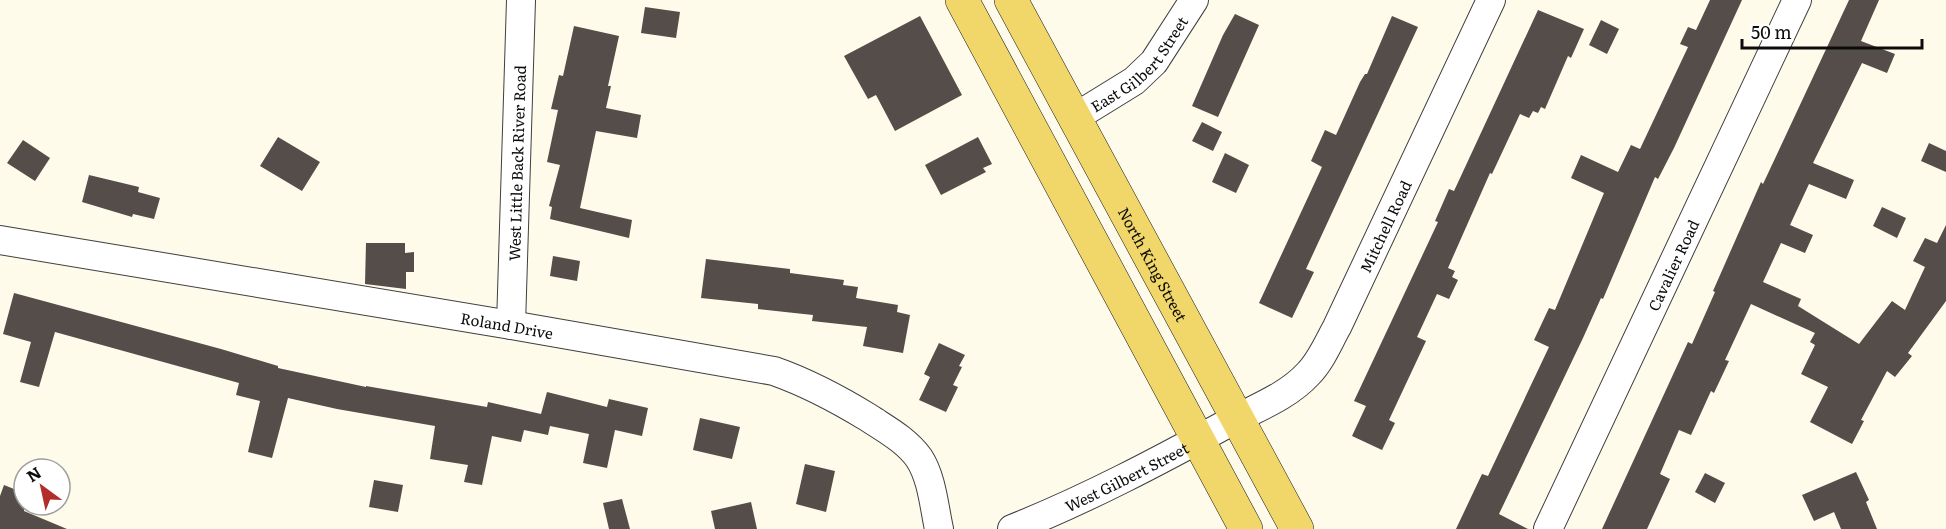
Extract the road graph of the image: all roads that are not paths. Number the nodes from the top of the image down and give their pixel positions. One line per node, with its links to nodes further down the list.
1 (521, 0): 9 (street, West Little Back River Road)
2 (962, 0): 11 (main road)
3 (1011, 0): 7 (main road, North King Street)
4 (1194, 0): 7 (street, East Gilbert Street)
5 (1491, 0): 10 (street, Mitchell Road)
6 (1797, 0): 16 (street, Cavalier Road)
7 (1074, 118): 10 (main road, North King Street)
8 (0, 240): 9 (street, Roland Drive)
9 (511, 325): 12 (street, Roland Drive)
10 (1238, 418): 11 (street, West Gilbert Street); 15 (main road, North King Street)
11 (1198, 440): 13 (street, West Gilbert Street); 14 (main road)
12 (939, 529)
13 (1012, 529)
14 (1246, 529)
15 (1297, 529)
16 (1548, 529)

